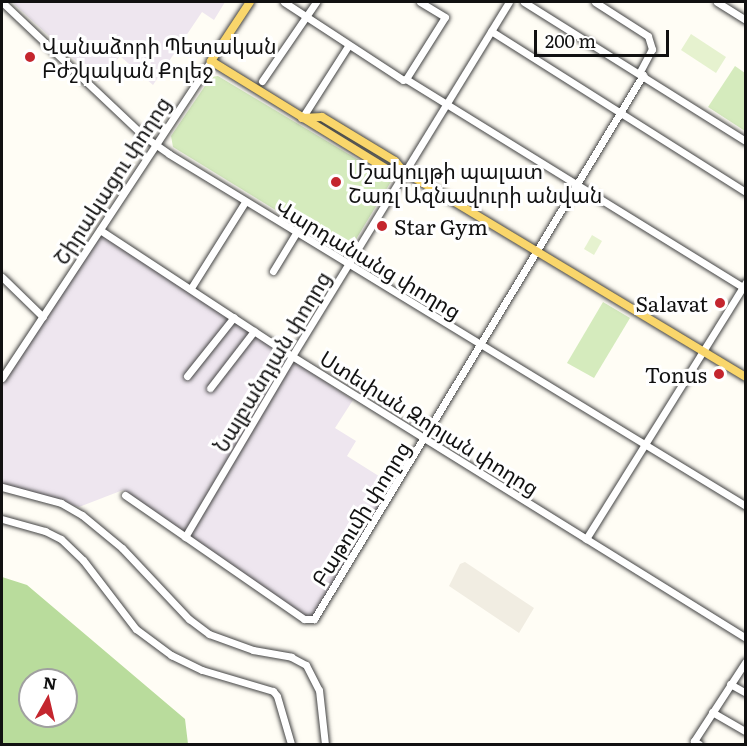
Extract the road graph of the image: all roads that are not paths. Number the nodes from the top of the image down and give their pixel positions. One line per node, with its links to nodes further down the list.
1 (2, 2): 22 (street, Վարդանանց փողոց)
2 (250, 2): 14 (main road, Շիրակացու փողոց)
3 (284, 2): 10 (street)
4 (316, 2): 10 (street)
5 (420, 2): 16 (street)
6 (509, 2): 12 (street, Նալբանդյան փողոց)
7 (524, 2): 15 (street)
8 (595, 2): 15 (street, Բաթումի փողոց)
9 (717, 2): 11 (street)
10 (306, 17): 13 (street); 17 (street)
11 (746, 20)
12 (491, 31): 18 (street, Նալբանդյան փողոց); 19 (street)
13 (348, 46): 16 (street); 20 (street)
14 (211, 61): 20 (main road); 22 (street, Շիրակացու փողոց)
15 (641, 74): 19 (street, Բաթումի փողոց); 21 (street)
16 (406, 79): 18 (street)
17 (262, 81)
18 (446, 103): 23 (street, Նալբանդյան փողոց); 24 (street)
19 (620, 112): 24 (street, Բաթումի փողոց); 25 (street)
20 (302, 118): 23 (main road)
21 (746, 141)
22 (157, 145): 26 (street, Վարդանանց փողոց); 27 (street, Շիրակացու փողոց)
23 (404, 171): 29 (main road); 30 (street, Նալբանդյան փողոց)
24 (577, 184): 29 (street, Բաթումի փողոց); 33 (street)
25 (746, 192)
26 (245, 202): 28 (street, Վարդանանց փողոց); 34 (street)
27 (100, 230): 34 (street, Ստեփան Զորյան փողոց); 35 (street, Շիրակացու փողոց)
28 (296, 233): 30 (street, Վարդանանց փողոց); 31 (street)
29 (537, 251): 38 (street, Բաթումի փողոց); 39 (main road)
30 (348, 265): 38 (street, Վարդանանց փողոց); 40 (street, Նալբանդյան փողոց)
31 (273, 271)
32 (2, 277): 35 (street)
33 (744, 286): 39 (street)
34 (191, 288): 36 (street, Ստեփան Զորյան փողոց)
35 (43, 317): 43 (street, Շիրակացու փողոց)
36 (234, 317): 37 (street, Ստեփան Զորյան փողոց); 41 (street)
37 (254, 330): 40 (street, Ստեփան Զորյան փողոց); 44 (street)
38 (481, 345): 45 (street, Բաթումի փողոց); 46 (street, Վարդանանց փողոց)
39 (703, 351): 42 (main road); 46 (street)
40 (292, 356): 45 (street, Ստեփան Զորյան փողոց); 51 (street, Նալբանդյան փողոց)
41 (187, 375)
42 (746, 377)
43 (2, 378)
44 (210, 388)
45 (425, 439): 51 (street, Բաթումի փողոց); 52 (street, Ստեփան Զորյան փողոց)
46 (646, 446): 49 (street, Վարդանանց փողոց); 52 (street)
47 (2, 487): 61 (street)
48 (125, 495): 51 (street)
49 (746, 506)
50 (2, 519): 60 (street)
51 (186, 537)
52 (586, 538): 53 (street, Ստեփան Զորյան փողոց)
53 (746, 638)
54 (746, 661): 55 (street)
55 (730, 684): 56 (street); 57 (street)
56 (746, 693)
57 (712, 712): 58 (street); 59 (street)
58 (746, 732)
59 (697, 743)
60 (291, 744)
61 (325, 744)

